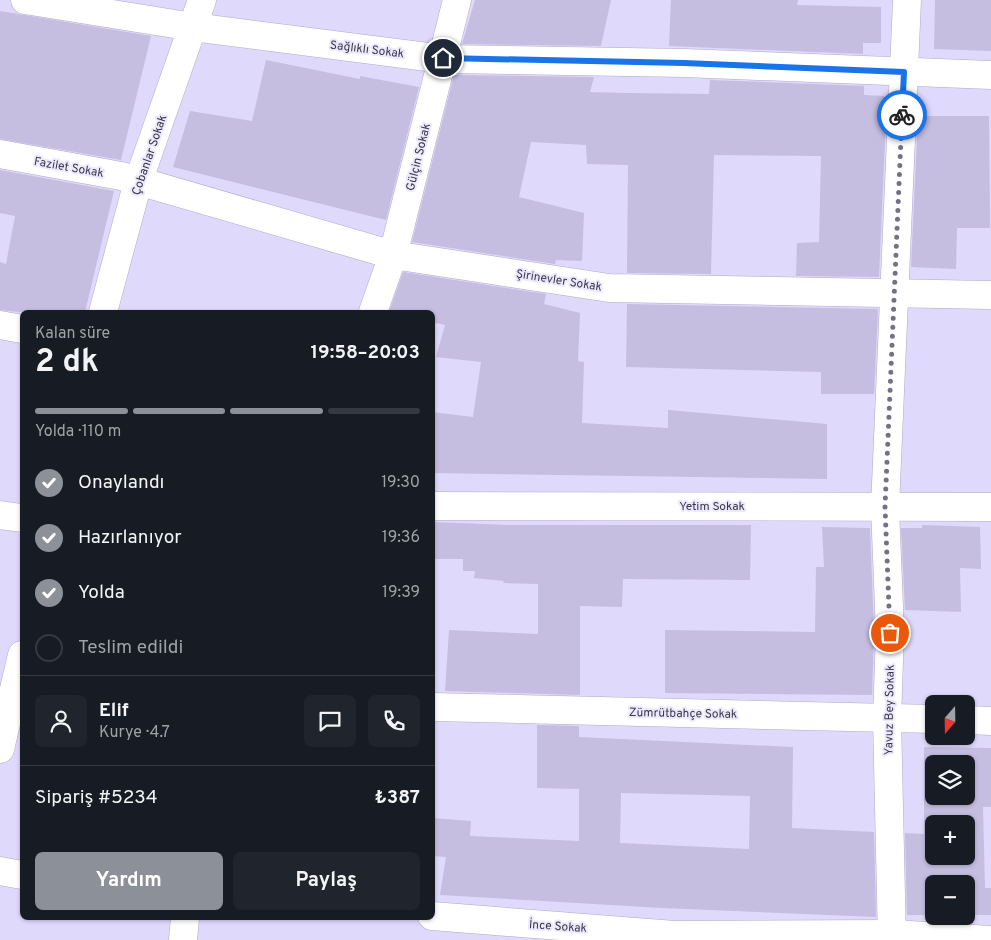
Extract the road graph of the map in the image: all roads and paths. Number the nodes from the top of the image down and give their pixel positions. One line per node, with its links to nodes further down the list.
1 (25, 0): 5 (street, Sağlıklı Sokak)
2 (202, 0): 5 (street, Çobanlar Sokak)
3 (457, 0): 6 (street, Gülçin Sokak)
4 (907, 0): 7 (street, Yavuz Bey Sokak)
5 (193, 28): 6 (street, Sağlıklı Sokak); 10 (street, Çobanlar Sokak)
6 (443, 58): 7 (street, Sağlıklı Sokak); 11 (street, Gülçin Sokak)
7 (904, 72): 8 (street, Sağlıklı Sokak); 12 (street, Yavuz Bey Sokak)
8 (991, 75)
9 (0, 154): 10 (street, Fazilet Sokak)
10 (138, 182): 11 (street, Şirinevler Sokak); 14 (street, Çobanlar Sokak)
11 (393, 255): 12 (street, Şirinevler Sokak); 15 (street, Gülçin Sokak)
12 (894, 294): 13 (street, Şirinevler Sokak); 19 (street, Yavuz Bey Sokak)
13 (991, 295)
14 (104, 310)
15 (374, 310)
16 (0, 325): 17 (street)
17 (20, 329)
18 (435, 506): 19 (street, Yetim Sokak)
19 (885, 507): 20 (street, Yetim Sokak); 26 (street, Yavuz Bey Sokak)
20 (991, 507)
21 (0, 515): 22 (street)
22 (20, 518)
23 (20, 663): 24 (street)
24 (12, 694): 30 (street)
25 (435, 707): 26 (street, Zümrütbahçe Sokak)
26 (887, 718): 27 (street, Zümrütbahçe Sokak); 35 (street, Yavuz Bey Sokak)
27 (925, 719)
28 (975, 720): 29 (street)
29 (991, 721)
30 (0, 749)
31 (0, 871): 32 (street)
32 (20, 875)
33 (435, 916): 35 (street, İnce Sokak)
34 (186, 920): 36 (street)
35 (892, 937): 37 (street, İnce Sokak)
36 (183, 940)
37 (991, 940)

